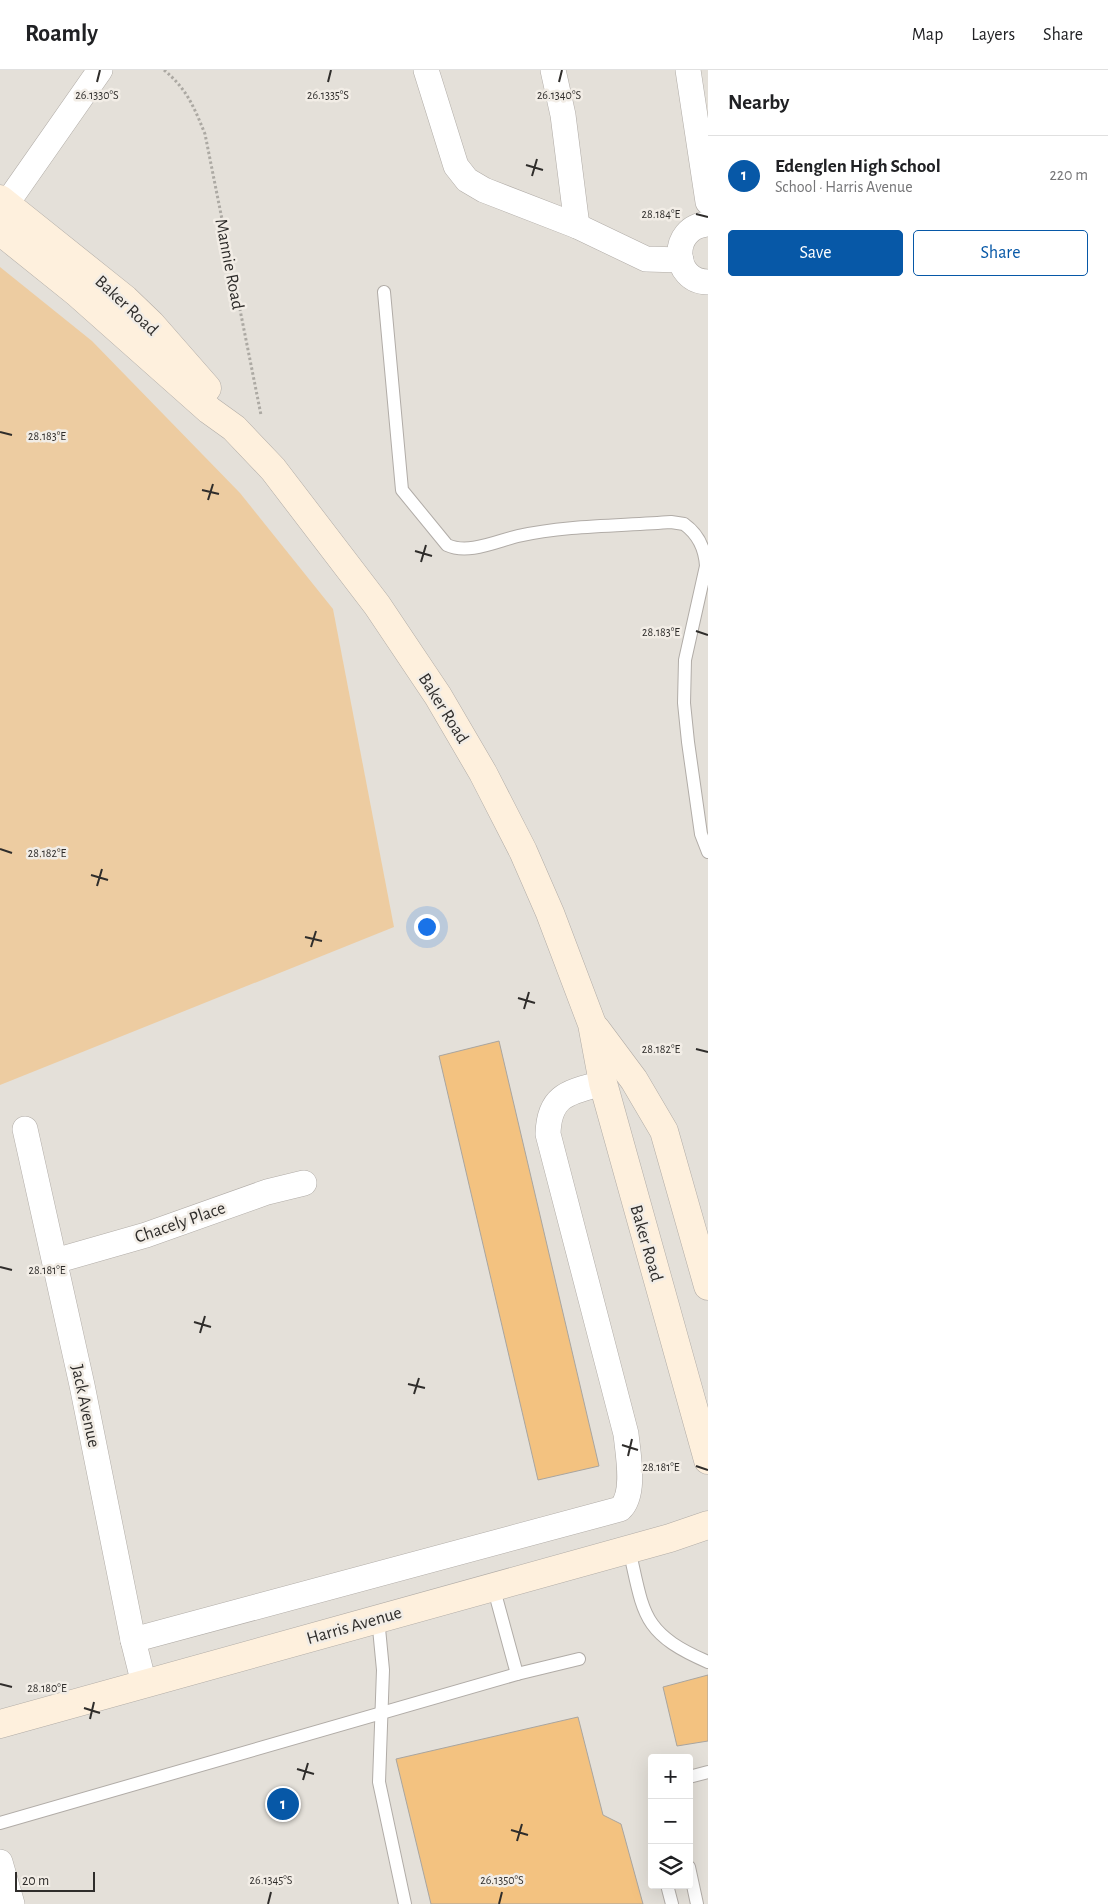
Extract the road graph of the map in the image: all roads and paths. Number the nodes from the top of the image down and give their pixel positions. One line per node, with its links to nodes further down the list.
1 (100, 70): 7 (street)
2 (164, 70): 14 (path, Mannie Road)
3 (426, 70): 9 (street)
4 (552, 70): 9 (street)
5 (688, 70): 6 (street)
6 (708, 202)
7 (2, 205): 15 (main road, Baker Road)
8 (708, 224): 11 (street)
9 (577, 226): 11 (street)
10 (0, 231): 15 (main road, Baker Road)
11 (680, 260): 12 (street)
12 (708, 282)
13 (384, 292): 16 (lane)
14 (262, 422)
15 (234, 428): 17 (main road, Baker Road)
16 (708, 852)
17 (592, 1024): 18 (main road, Baker Road); 22 (main road, Baker Road)
18 (603, 1083): 23 (main road, Baker Road); 28 (street)
19 (25, 1129): 21 (street, Jack Avenue)
20 (304, 1183): 21 (street, Chacely Place)
21 (55, 1261): 28 (street, Jack Avenue)
22 (708, 1286)
23 (708, 1460)
24 (708, 1525): 25 (main road, Harris Avenue)
25 (629, 1549): 26 (main road, Harris Avenue); 30 (lane)
26 (493, 1586): 27 (main road, Harris Avenue); 31 (lane)
27 (378, 1618): 32 (main road, Harris Avenue); 33 (lane)
28 (133, 1640): 32 (street, Jack Avenue)
29 (578, 1659): 31 (lane)
30 (708, 1662)
31 (517, 1674): 33 (lane)
32 (144, 1684): 34 (main road, Harris Avenue)
33 (382, 1713): 37 (lane); 42 (lane)
34 (0, 1724)
35 (708, 1772): 36 (lane)
36 (693, 1776)
37 (0, 1823)
38 (0, 1862): 41 (street)
39 (693, 1886): 44 (lane)
40 (668, 1889): 43 (lane)
41 (12, 1904)
42 (405, 1904)
43 (672, 1904)
44 (697, 1904)

